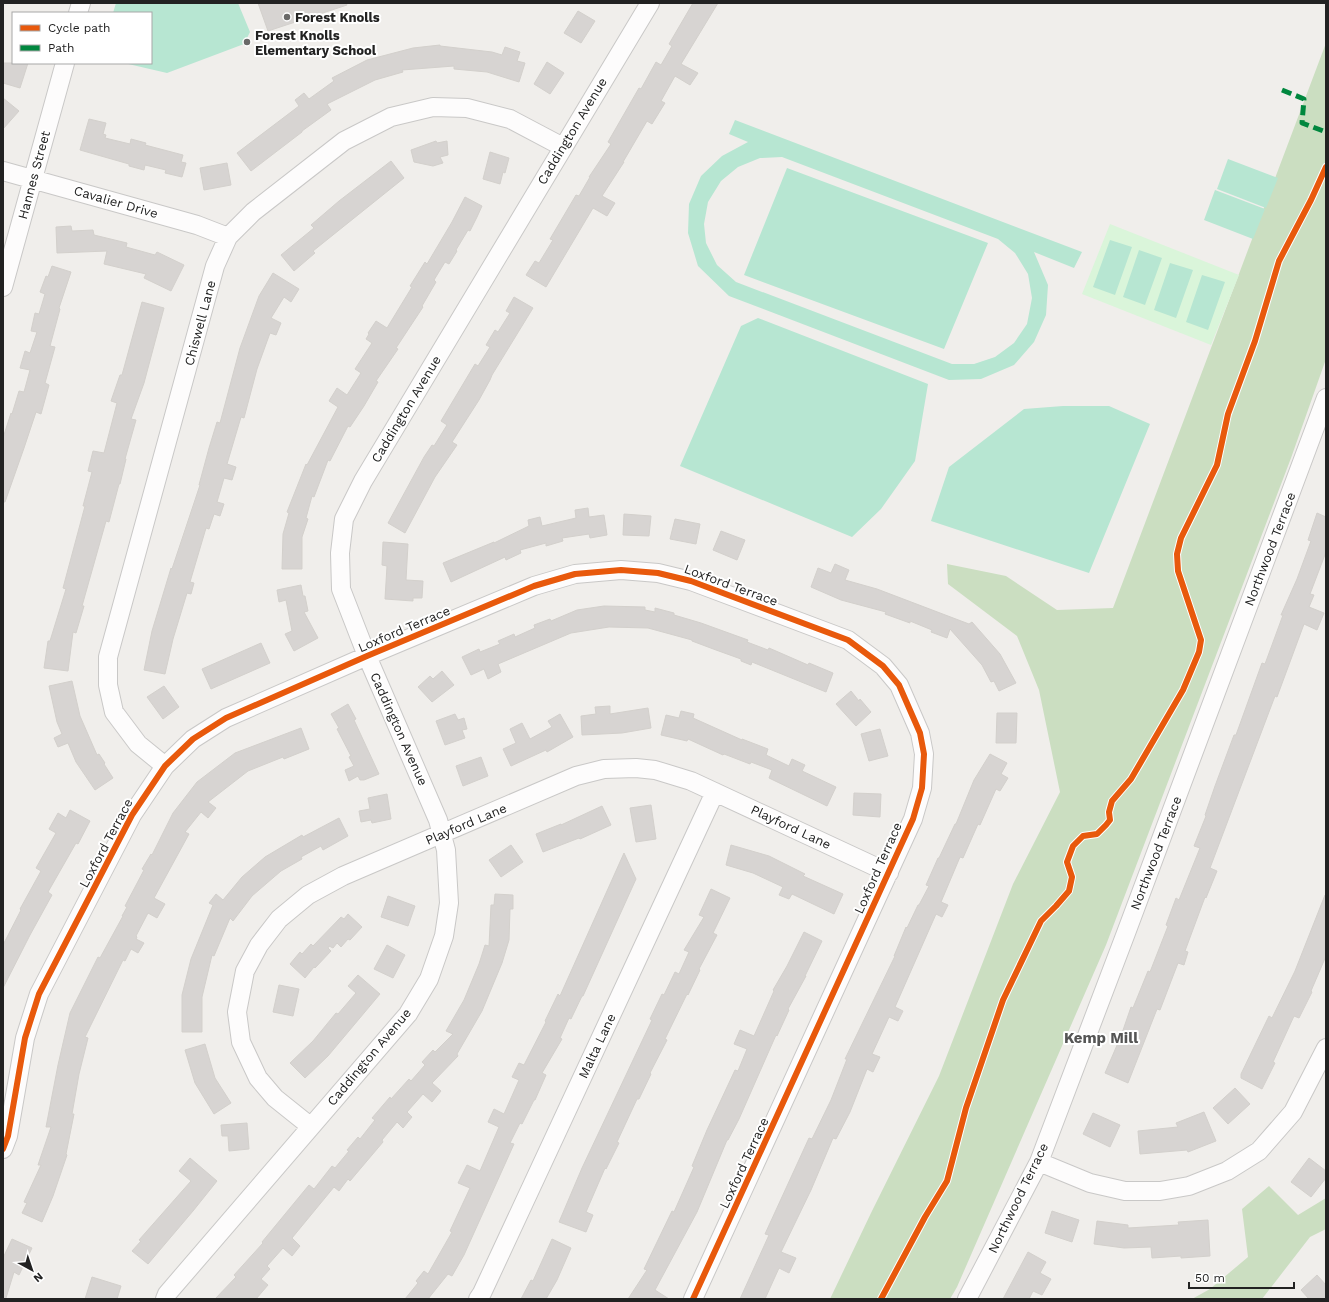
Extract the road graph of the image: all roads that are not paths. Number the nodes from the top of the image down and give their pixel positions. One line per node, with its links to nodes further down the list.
1 (650, 3): 3 (street, Caddington Avenue)
2 (65, 64): 5 (street, Hannes Street)
3 (563, 147): 6 (street, Chiswell Lane); 9 (street, Caddington Avenue)
4 (3, 171): 5 (street, Cavalier Drive)
5 (33, 179): 6 (street, Cavalier Drive); 7 (street, Hannes Street)
6 (228, 237): 10 (street, Chiswell Lane)
7 (3, 287)
8 (1326, 398): 17 (street, Northwood Terrace)
9 (367, 656): 10 (street, Loxford Terrace); 12 (street, Caddington Avenue); 13 (street, Loxford Terrace)
10 (165, 766): 16 (street, Loxford Terrace)
11 (715, 792): 12 (street, Playford Lane); 13 (street, Playford Lane); 19 (street, Malta Lane)
12 (442, 834): 15 (street, Caddington Avenue); 15 (street, Playford Lane)
13 (889, 873): 20 (street, Loxford Terrace)
14 (1326, 1048): 17 (street)
15 (310, 1126): 18 (street, Caddington Avenue)
16 (3, 1149)
17 (1039, 1162): 21 (street, Northwood Terrace)
18 (165, 1299)
19 (478, 1299)
20 (693, 1299)
21 (967, 1299)

